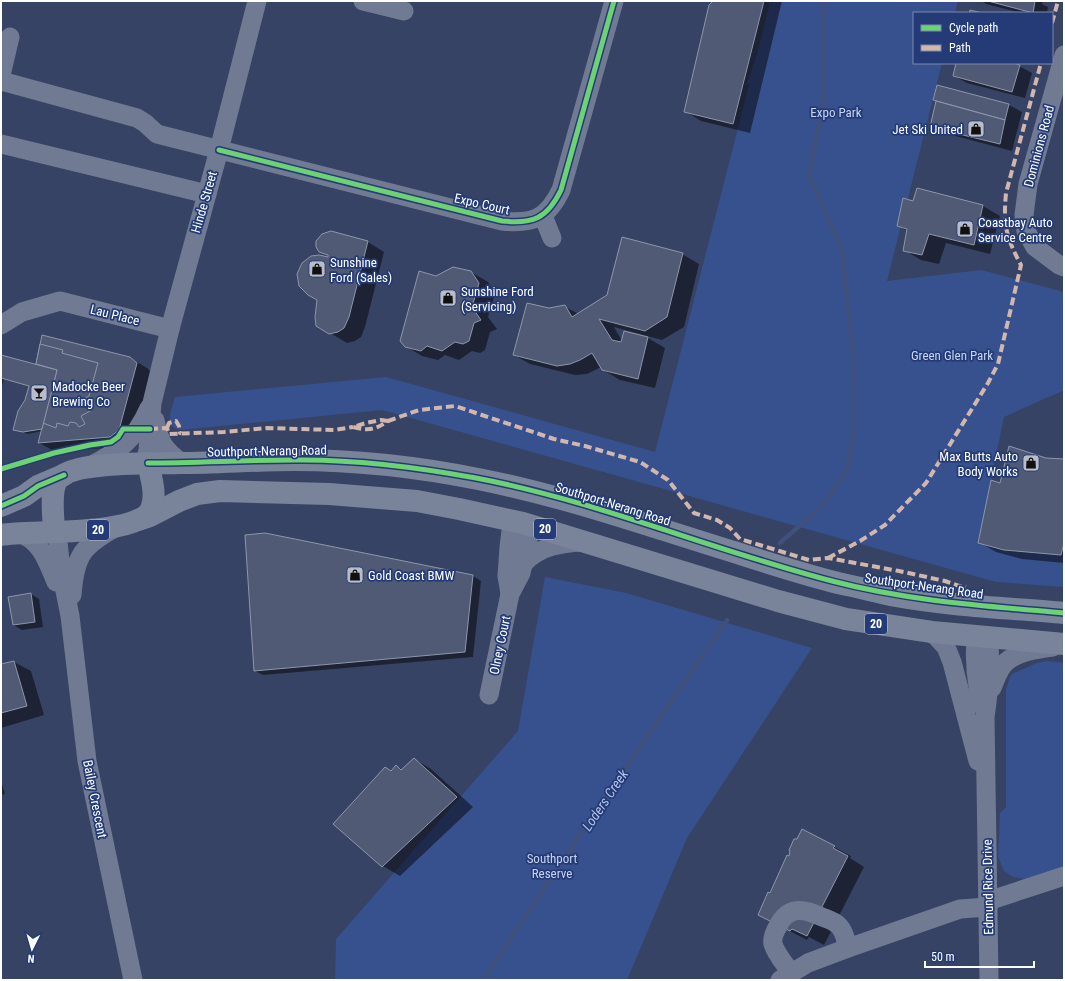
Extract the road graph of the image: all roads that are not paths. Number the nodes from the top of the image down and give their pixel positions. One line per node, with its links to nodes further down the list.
1 (257, 1): 10 (street, Hinde Street)
2 (363, 1): 4 (street)
3 (614, 1): 12 (street)
4 (404, 11)
5 (10, 37): 7 (street)
6 (1064, 55): 14 (street, Dominions Road)
7 (1, 75)
8 (1, 82): 10 (street, Expo Court)
9 (1, 144): 11 (street)
10 (219, 150): 11 (street, Hinde Street); 12 (street, Expo Court)
11 (207, 194): 16 (street, Hinde Street)
12 (543, 216): 13 (street)
13 (552, 238)
14 (1064, 267)
15 (1, 324): 16 (street, Lau Place)
16 (170, 328): 17 (street, Hinde Street)
17 (152, 403): 18 (street, Hinde Street); 19 (street, Hinde Street); 20 (street, Hinde Street)
18 (147, 463): 19 (main road, Southport-Nerang Road); 20 (main road, Southport-Nerang Road); 24 (main road)
19 (182, 463): 22 (main road, Southport-Nerang Road)
20 (85, 469): 21 (main road, Southport-Nerang Road)
21 (64, 475): 23 (main road); 26 (main road)
22 (531, 491): 25 (main road); 31 (main road, Southport-Nerang Road)
23 (1, 506)
24 (129, 523): 25 (main road, 20); 26 (main road, 20); 33 (street, Bailey Crescent)
25 (523, 523): 28 (main road, 20); 29 (street, Olney Court); 30 (street, Olney Court)
26 (55, 532): 27 (main road, 20); 33 (street, Bailey Crescent)
27 (9, 534): 33 (street)
28 (588, 542): 29 (street); 34 (main road, 20)
29 (524, 563): 30 (street, Olney Court)
30 (510, 594): 37 (street, Olney Court)
31 (984, 606): 32 (main road, Southport-Nerang Road); 35 (main road)
32 (1064, 613)
33 (70, 616): 44 (street, Bailey Crescent)
34 (932, 632): 35 (main road, 20); 39 (street, Edmund Rice Drive)
35 (982, 637): 36 (main road, 20); 38 (street, Edmund Rice Drive)
36 (1064, 645): 38 (street, Edmund Rice Drive)
37 (489, 695)
38 (986, 710): 39 (street, Edmund Rice Drive)
39 (986, 794): 41 (street, Edmund Rice Drive)
40 (1064, 876): 41 (street)
41 (988, 904): 42 (street); 45 (street, Edmund Rice Drive)
42 (848, 948): 43 (street); 43 (street)
43 (786, 976)
44 (133, 980)
45 (989, 980)

